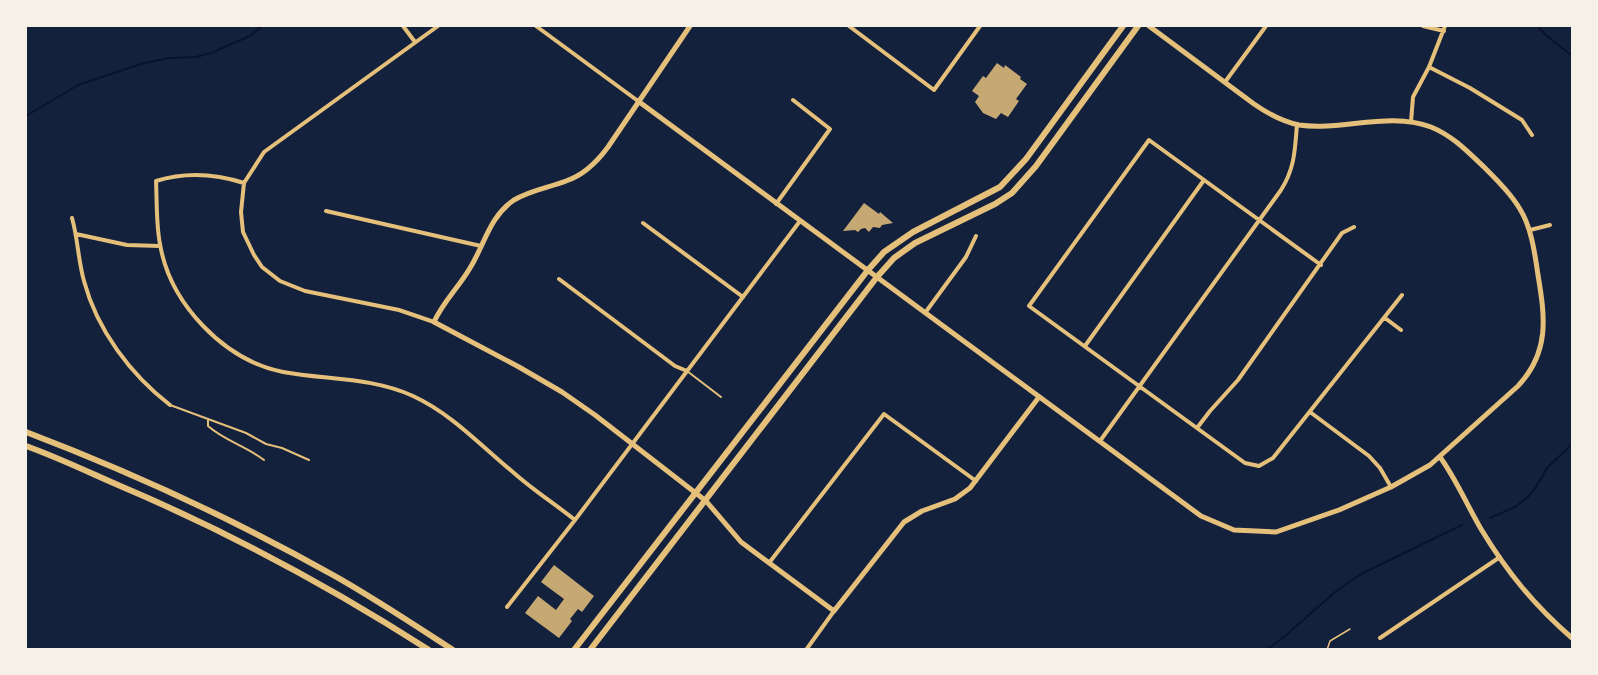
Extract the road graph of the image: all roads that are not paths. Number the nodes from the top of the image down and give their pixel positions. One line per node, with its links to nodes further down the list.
1 (403, 26): 13 (street)
2 (438, 26): 13 (street)
3 (536, 26): 17 (street)
4 (690, 26): 17 (street)
5 (849, 26): 6 (street)
6 (980, 26)
7 (1123, 26): 37 (main road)
8 (1138, 26): 38 (main road)
9 (1149, 26): 15 (street)
10 (1266, 26): 15 (street)
11 (1423, 26): 12 (street)
12 (1445, 28): 14 (street)
13 (415, 42): 22 (street)
14 (1428, 68): 18 (street); 20 (street)
15 (1225, 82): 19 (street)
16 (794, 100): 23 (street)
17 (638, 101): 23 (street); 35 (street)
18 (1411, 122): 19 (street); 31 (street)
19 (1297, 124): 26 (street)
20 (1532, 135)
21 (1204, 180): 26 (street); 48 (street); 48 (street)
22 (244, 183): 34 (street); 44 (street)
23 (776, 204): 27 (street)
24 (326, 211): 35 (street)
25 (72, 218): 32 (street)
26 (1260, 220): 36 (street); 50 (street)
27 (800, 221): 37 (street); 41 (street)
28 (643, 223): 41 (street)
29 (1550, 225): 31 (street)
30 (1354, 227): 36 (street)
31 (1530, 230): 61 (street)
32 (76, 234): 34 (street); 47 (street)
33 (976, 237): 42 (street)
34 (160, 246): 68 (street)
35 (481, 246): 44 (street)
36 (1321, 265): 56 (street)
37 (867, 270): 38 (street); 66 (main road)
38 (877, 277): 42 (street); 67 (main road)
39 (559, 279): 49 (street)
40 (1402, 295): 43 (street)
41 (743, 297): 49 (street)
42 (925, 313): 52 (street)
43 (1384, 318): 45 (street); 54 (street)
44 (434, 322): 59 (street)
45 (1401, 330)
46 (104, 338): 47 (lane)
47 (111, 340): 53 (street)
48 (1085, 345): 50 (street)
49 (687, 371): 51 (lane); 59 (street)
50 (1140, 386): 56 (street); 58 (street)
51 (721, 397)
52 (1039, 397): 58 (street); 64 (street)
53 (171, 405): 55 (lane)
54 (1310, 412): 56 (street); 65 (street)
55 (208, 419): 62 (lane); 63 (lane)
56 (1197, 428)
57 (26, 432): 76 (main road)
58 (1100, 441): 65 (street)
59 (632, 444): 66 (street); 68 (street)
60 (26, 446): 75 (main road)
61 (1440, 457): 65 (street); 69 (street)
62 (264, 459)
63 (309, 460)
64 (976, 480): 70 (street); 72 (street)
65 (1391, 487)
66 (696, 493): 67 (street); 77 (main road)
67 (706, 501): 70 (street); 78 (main road)
68 (575, 520): 71 (street)
69 (1500, 557): 73 (street); 74 (street)
70 (769, 563): 72 (street)
71 (507, 608)
72 (834, 611): 79 (street)
73 (1380, 638)
74 (1572, 638)
75 (429, 650)
76 (453, 650)
77 (574, 650)
78 (591, 650)
79 (806, 650)

